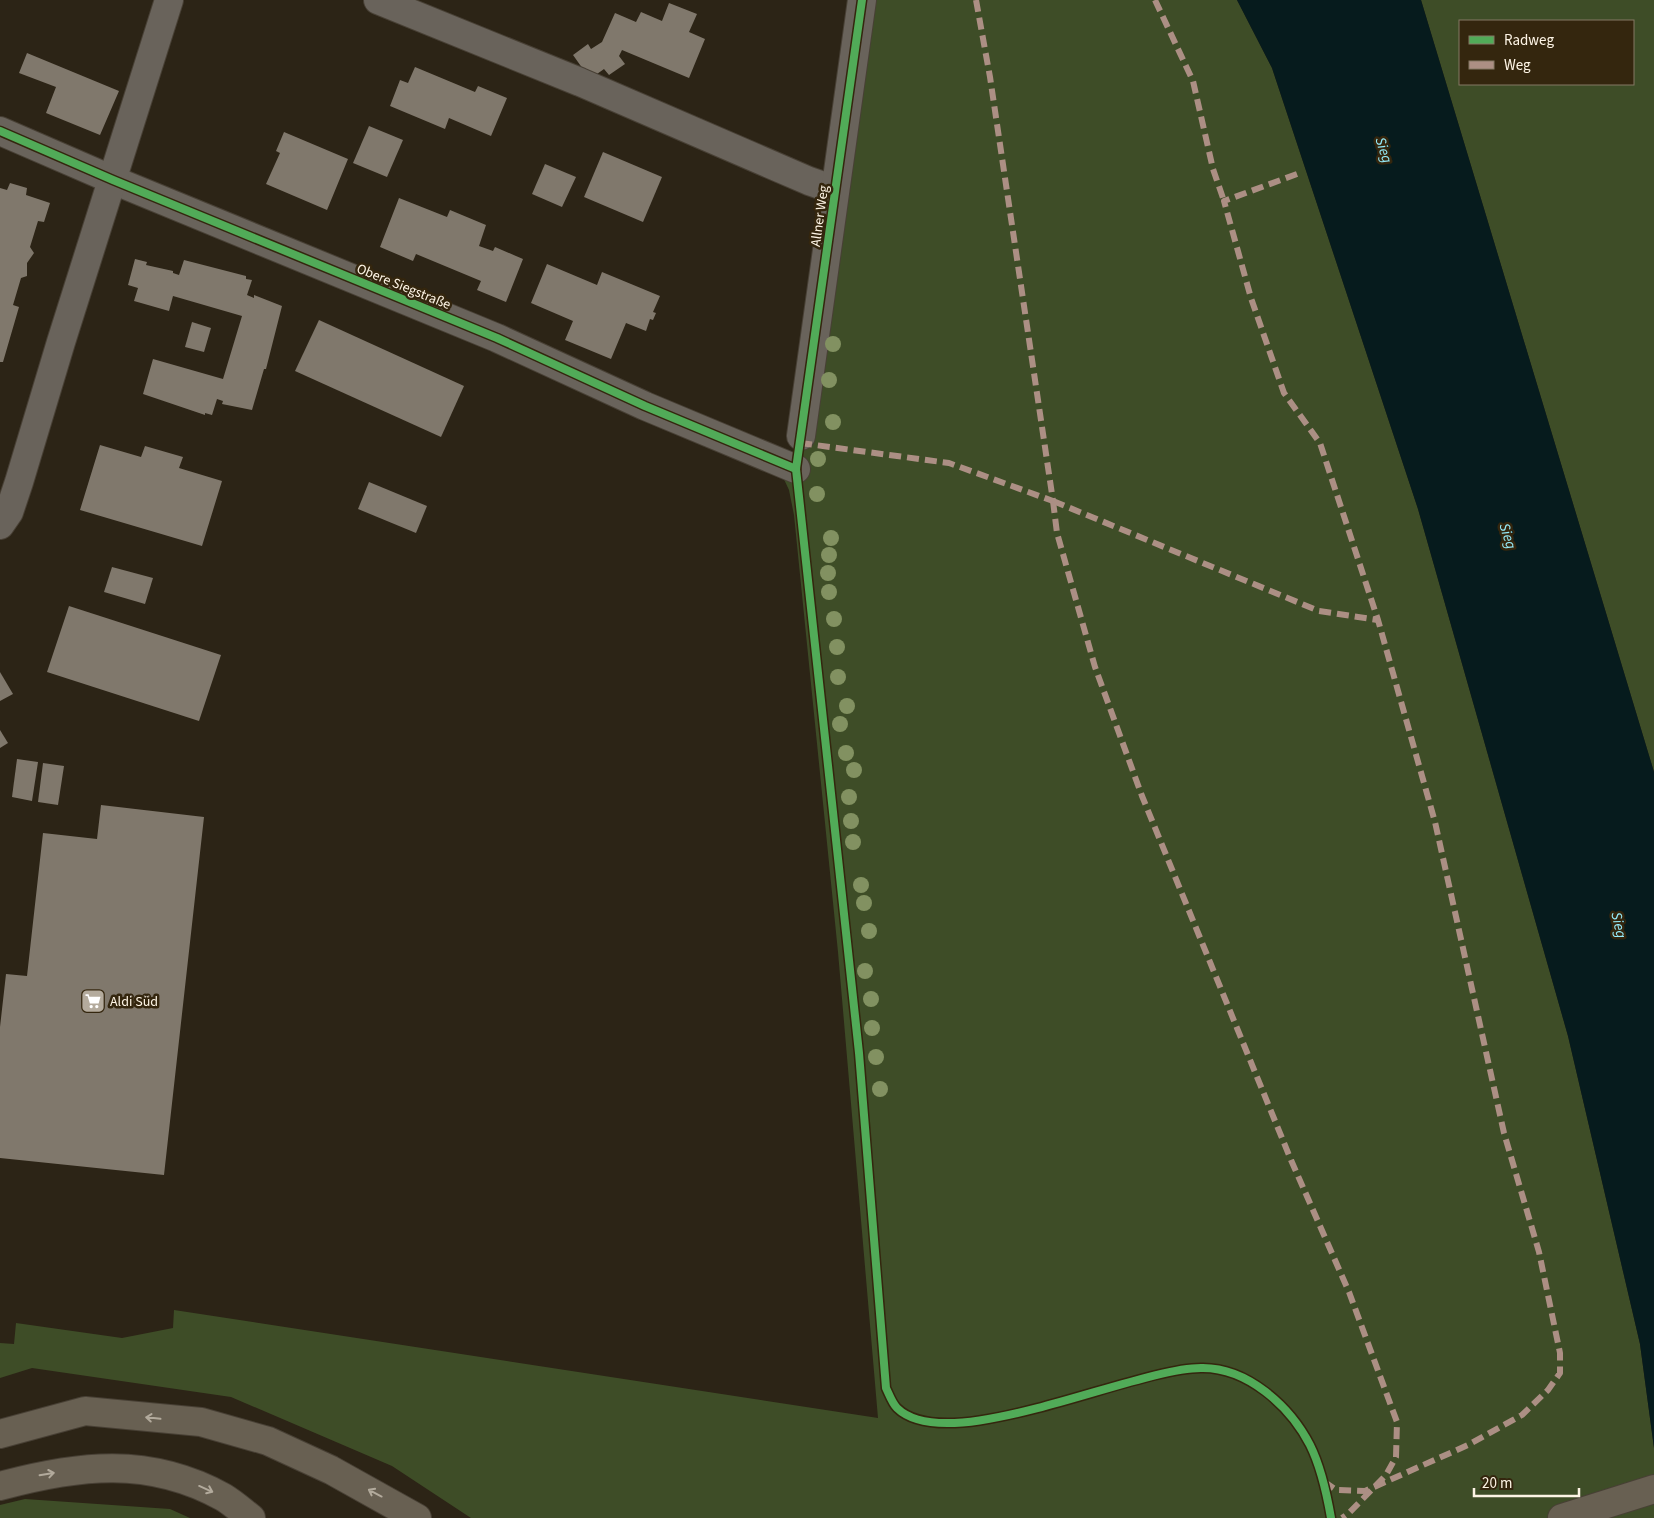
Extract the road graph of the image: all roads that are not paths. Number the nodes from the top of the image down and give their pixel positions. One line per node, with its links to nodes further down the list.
1 (169, 0): 5 (street)
2 (378, 0): 6 (street)
3 (862, 0): 6 (street, Allner Weg)
4 (0, 131): 5 (street, Obere Siegstraße)
5 (113, 180): 8 (street, Obere Siegstraße); 9 (street)
6 (835, 190): 7 (street, Allner Weg)
7 (801, 436)
8 (796, 469)
9 (0, 525)
10 (0, 1434): 14 (highway, one-way to 10)
11 (0, 1486): 13 (highway, one-way to 13)
12 (1654, 1489): 15 (highway)
13 (250, 1518)
14 (417, 1518)
15 (1562, 1518)

